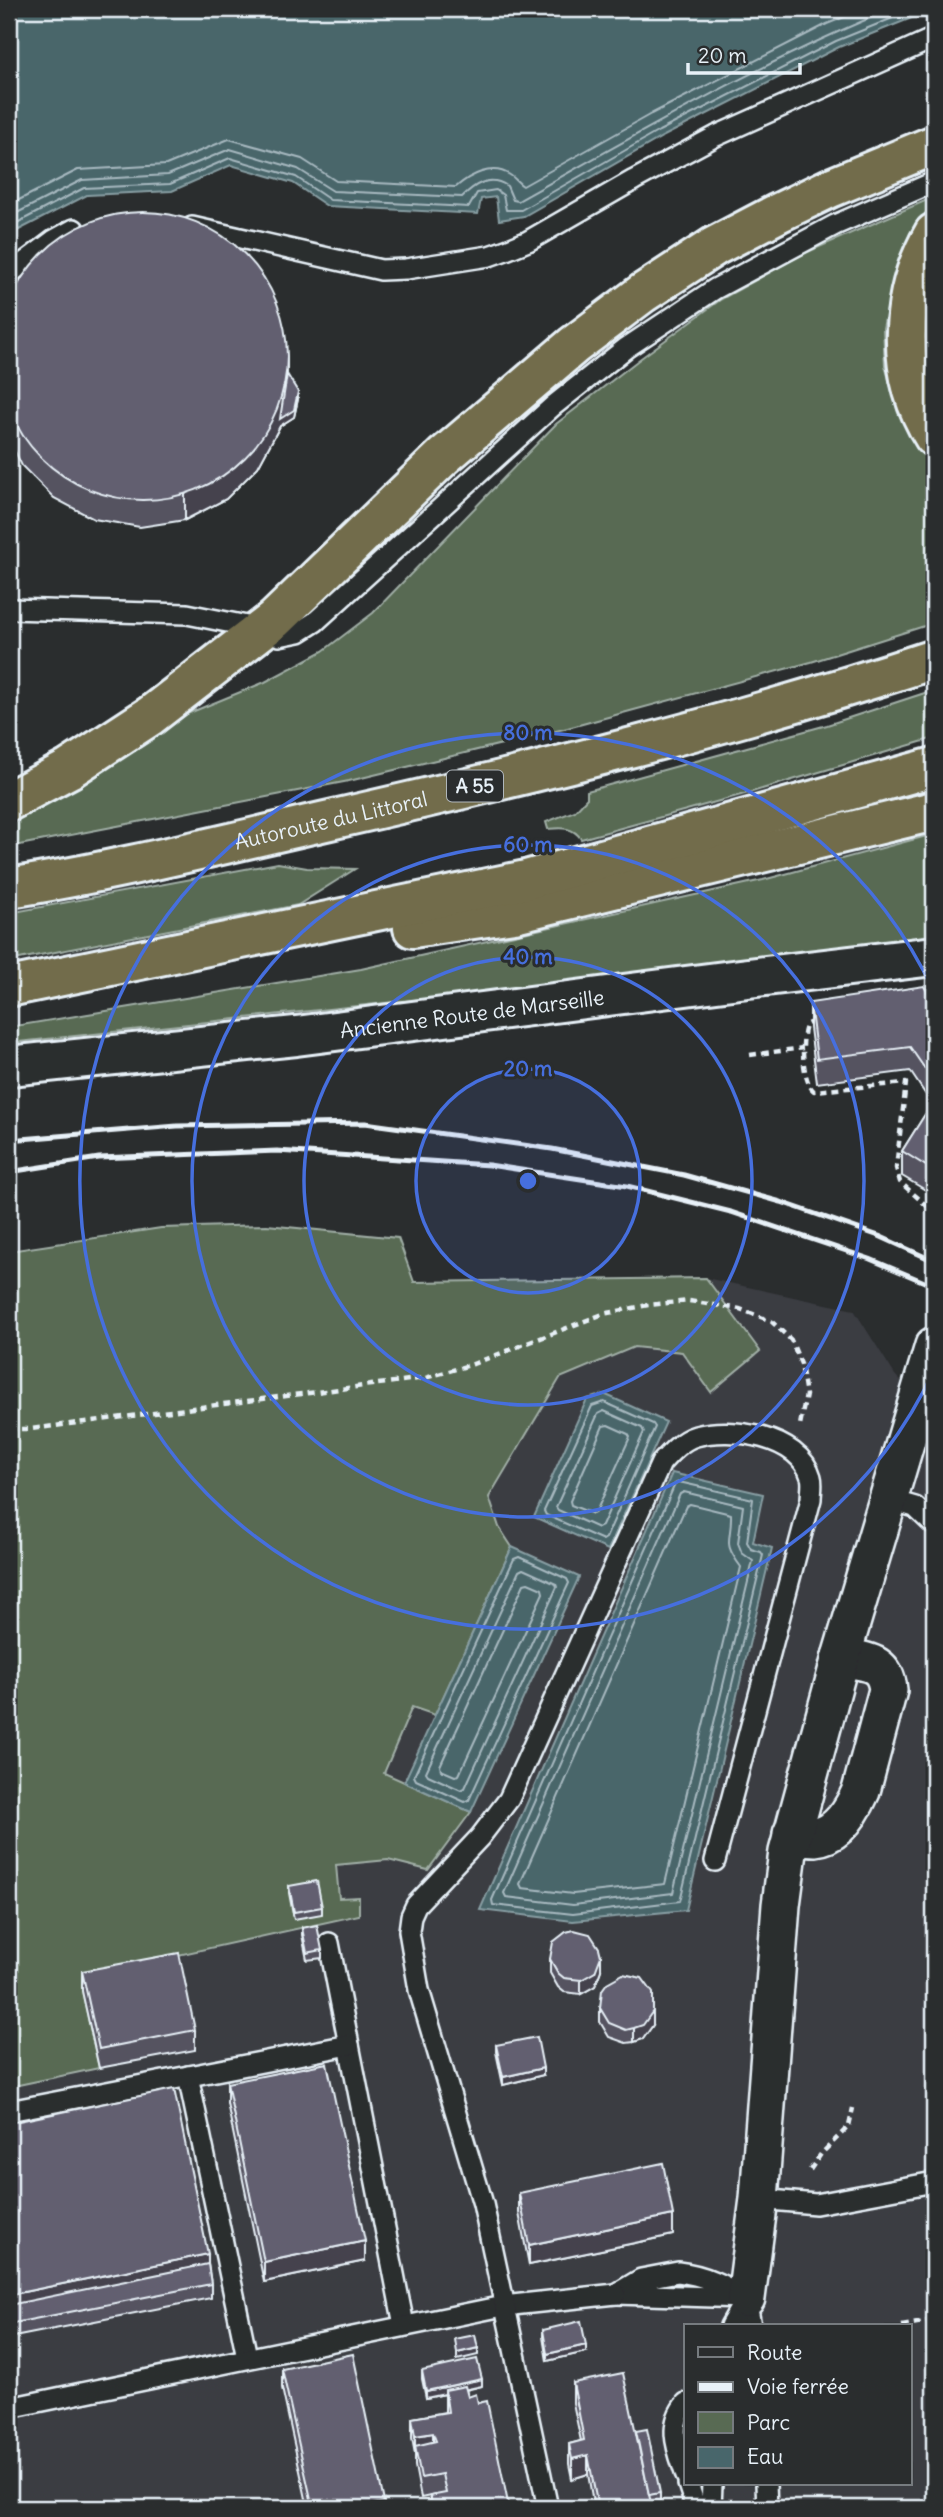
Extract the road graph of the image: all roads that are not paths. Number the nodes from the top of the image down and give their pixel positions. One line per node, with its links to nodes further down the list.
1 (934, 38): 5 (lane)
2 (934, 145): 10 (highway)
3 (934, 182): 10 (lane)
4 (91, 222): 7 (lane)
5 (179, 224)
6 (934, 233): 8 (highway)
7 (9, 274)
8 (934, 437)
9 (9, 610): 10 (lane)
10 (262, 629): 13 (highway)
11 (934, 659): 15 (highway, Autoroute du Littoral / A 55)
12 (934, 767): 17 (highway)
13 (9, 801)
14 (934, 811): 17 (highway)
15 (9, 888)
16 (934, 956): 18 (street, Ancienne Route de Marseille)
17 (9, 987)
18 (9, 1066)
19 (934, 1346): 20 (street)
20 (887, 1499): 21 (lane); 22 (street)
21 (934, 1525)
22 (841, 1657): 23 (street); 23 (street)
23 (792, 1834): 30 (street)
24 (715, 1861): 31 (lane)
25 (329, 1943): 26 (lane)
26 (349, 2045): 27 (lane); 33 (lane)
27 (188, 2076): 28 (lane); 34 (lane)
28 (9, 2111)
29 (934, 2182): 30 (lane)
30 (759, 2199): 32 (street)
31 (503, 2306): 32 (lane); 33 (lane); 41 (lane)
32 (742, 2317)
33 (404, 2325): 34 (lane)
34 (247, 2357): 36 (lane)
35 (684, 2406): 37 (lane)
36 (9, 2407)
37 (684, 2470)
38 (689, 2486): 42 (lane)
39 (712, 2486): 43 (lane)
40 (766, 2486): 44 (lane)
41 (548, 2508)
42 (696, 2508)
43 (711, 2508)
44 (767, 2508)

